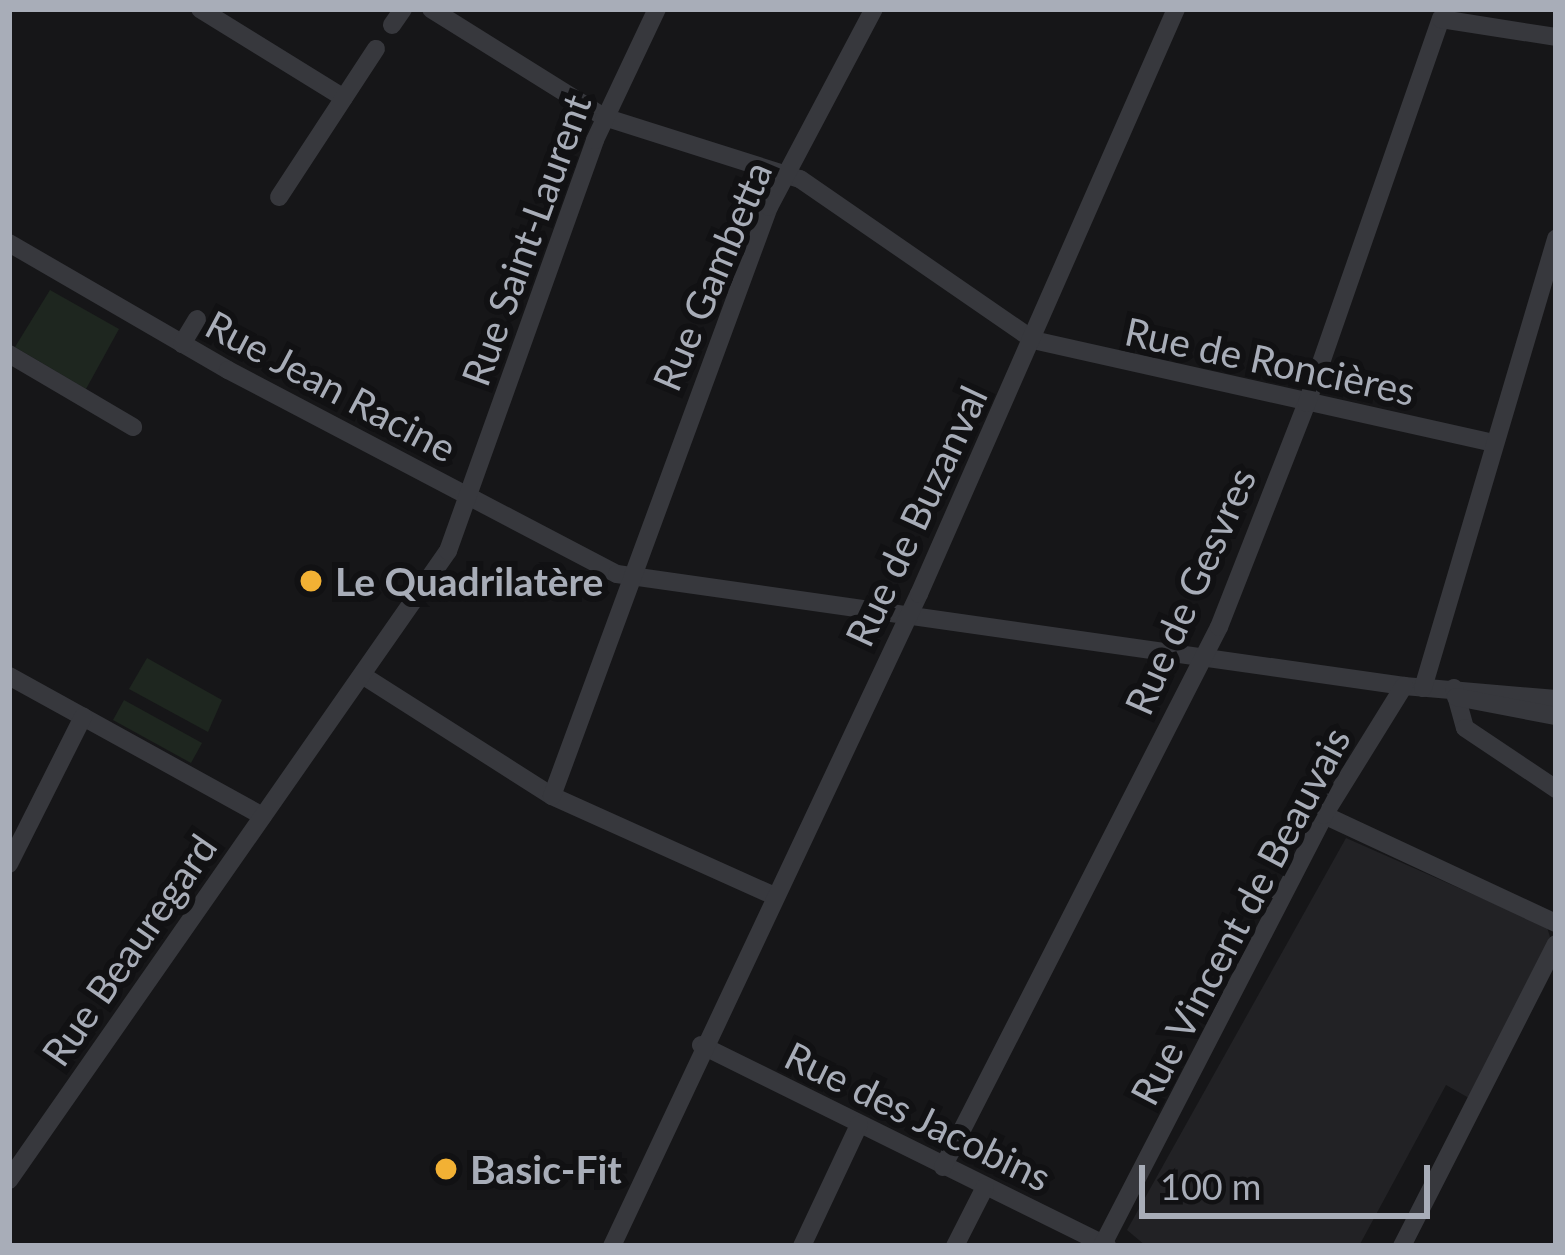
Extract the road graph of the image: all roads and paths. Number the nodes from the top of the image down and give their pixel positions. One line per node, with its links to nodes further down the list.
1 (200, 9): 8 (street)
2 (431, 9): 9 (street)
3 (657, 9): 9 (street, Rue Saint-Laurent)
4 (874, 9): 10 (street, Rue Gambetta)
5 (1176, 9): 15 (street, Rue de Buzanval)
6 (1556, 37): 18 (street, Rue de Gesvres)
7 (376, 49): 8 (street)
8 (344, 98): 11 (street)
9 (604, 117): 10 (street); 21 (street, Rue Saint-Laurent)
10 (787, 174): 15 (street); 22 (street, Rue Gambetta)
11 (279, 197)
12 (1556, 238): 20 (street, Rue Vincent de Beauvais)
13 (9, 243): 16 (street, Rue Jean Racine)
14 (197, 319): 16 (street)
15 (1034, 340): 18 (street, Rue de Roncières); 23 (street, Rue de Buzanval)
16 (182, 344): 21 (street, Rue Jean Racine)
17 (9, 354): 19 (street)
18 (1307, 404): 20 (street, Rue de Roncières); 24 (street, Rue de Gesvres)
19 (133, 427)
20 (1494, 443): 27 (street, Rue Vincent de Beauvais)
21 (470, 498): 22 (street, Rue Jean Racine); 25 (street, Rue Saint-Laurent)
22 (628, 577): 23 (street, Rue Jean Racine); 33 (street, Rue Gambetta)
23 (907, 619): 24 (street, Rue Jean Racine); 37 (street, Rue de Buzanval)
24 (1203, 658): 27 (street, Rue Jean Racine); 42 (street, Rue de Gesvres)
25 (362, 675): 33 (street); 35 (street, Rue Beauregard)
26 (9, 676): 31 (street)
27 (1414, 687): 28 (street, Rue Jean Racine); 34 (street, Rue Vincent de Beauvais)
28 (1454, 692): 29 (street); 30 (street); 32 (street)
29 (1556, 699)
30 (1556, 716)
31 (83, 717): 35 (street); 36 (street)
32 (1556, 789)
33 (551, 796): 37 (street)
34 (1324, 815): 38 (street); 45 (street, Rue Vincent de Beauvais)
35 (263, 816): 43 (street, Rue Beauregard)
36 (9, 864)
37 (772, 895): 40 (street, Rue de Buzanval)
38 (1556, 923)
39 (1556, 944): 49 (street)
40 (701, 1045): 41 (street, Rue des Jacobins); 46 (street, Rue de Buzanval)
41 (859, 1125): 42 (street, Rue des Jacobins); 47 (street)
42 (943, 1167): 44 (street, Rue des Jacobins)
43 (9, 1180)
44 (985, 1187): 45 (street, Rue des Jacobins); 48 (street)
45 (1104, 1245)
46 (612, 1246)
47 (802, 1246)
48 (955, 1246)
49 (1402, 1246)

